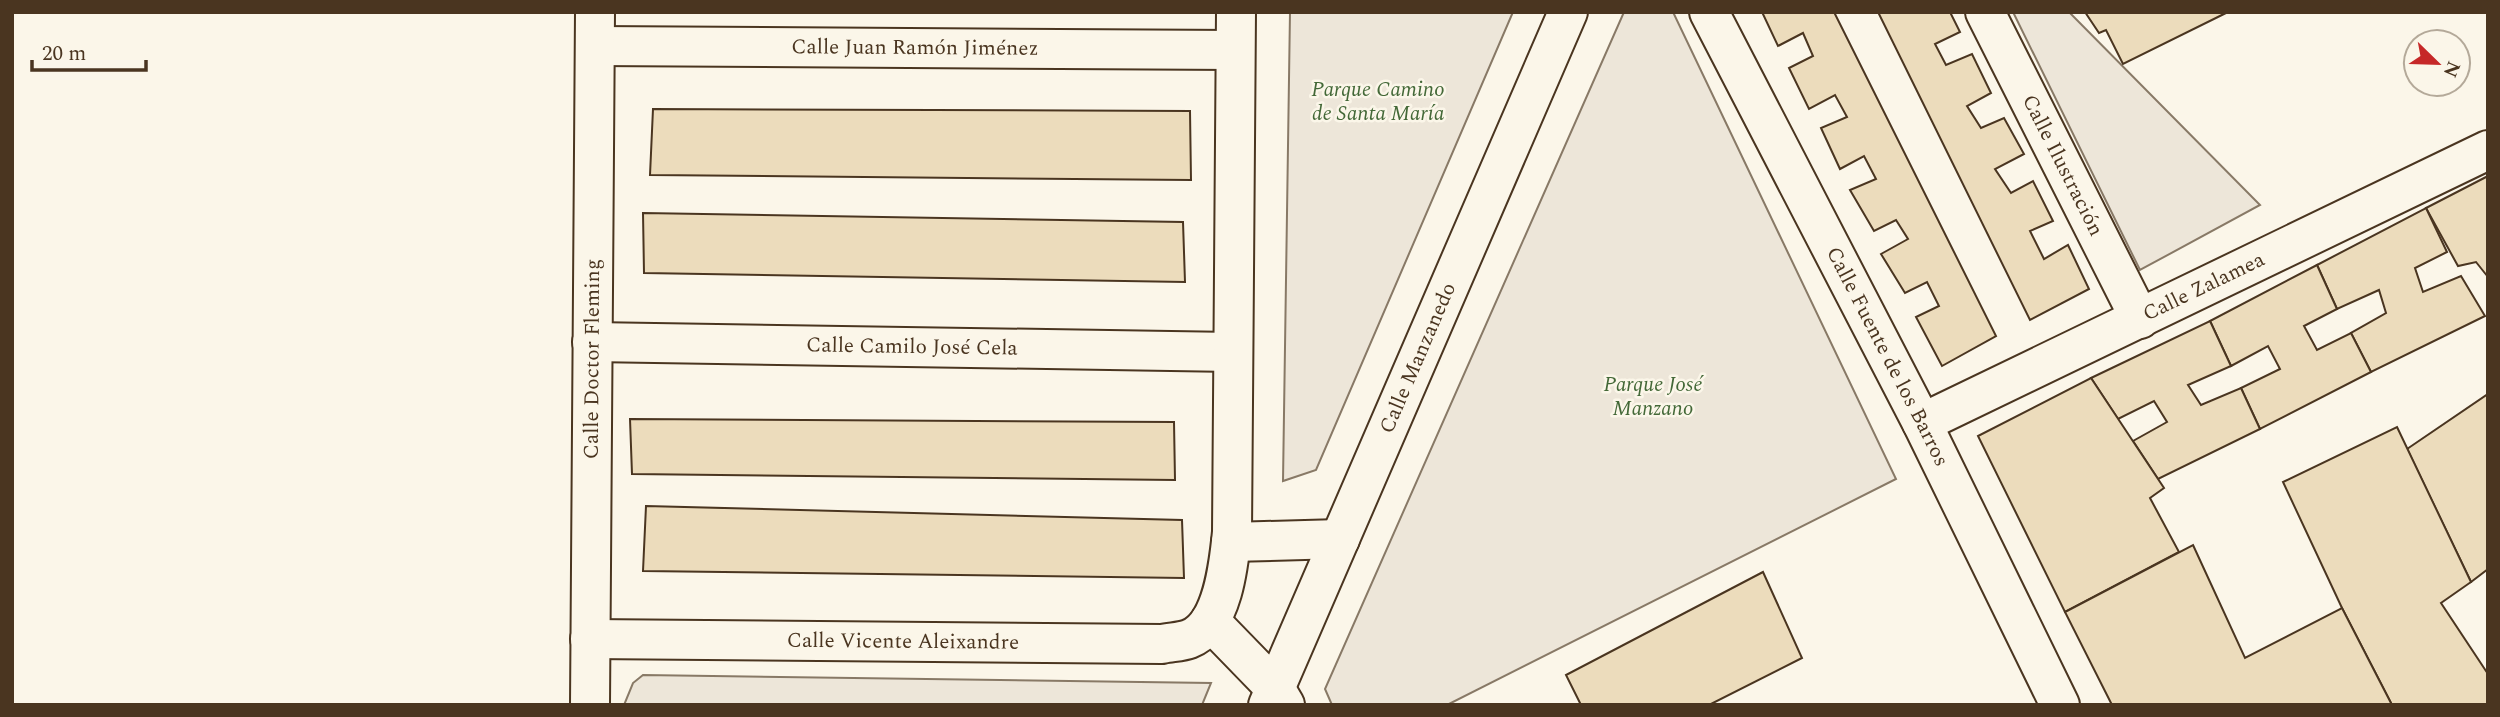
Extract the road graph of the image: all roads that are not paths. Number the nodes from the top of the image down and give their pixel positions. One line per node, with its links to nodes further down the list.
1 (1236, 12): 6 (street)
2 (1569, 12): 12 (street, Calle Manzanedo)
3 (1709, 12): 11 (street, Calle Fuente de los Barros)
4 (1985, 12): 8 (street, Calle Ilustración)
5 (595, 29): 6 (street, Calle Juan Ramón Jiménez); 9 (street, Calle Doctor Fleming)
6 (1235, 50): 10 (street)
7 (2488, 150): 8 (street, Calle Zalamea)
8 (2140, 319): 11 (street, Calle Zalamea)
9 (592, 342): 10 (street, Calle Camilo José Cela); 15 (street, Calle Doctor Fleming)
10 (1233, 352): 13 (street)
11 (1922, 424): 18 (street, Calle Fuente de los Barros)
12 (1340, 539): 13 (street); 16 (street, Calle Manzanedo)
13 (1231, 542): 14 (street)
14 (1210, 621): 15 (street, Calle Vicente Aleixandre); 16 (street)
15 (590, 639): 17 (street, Calle Doctor Fleming)
16 (1276, 699)
17 (590, 705)
18 (2060, 705)

